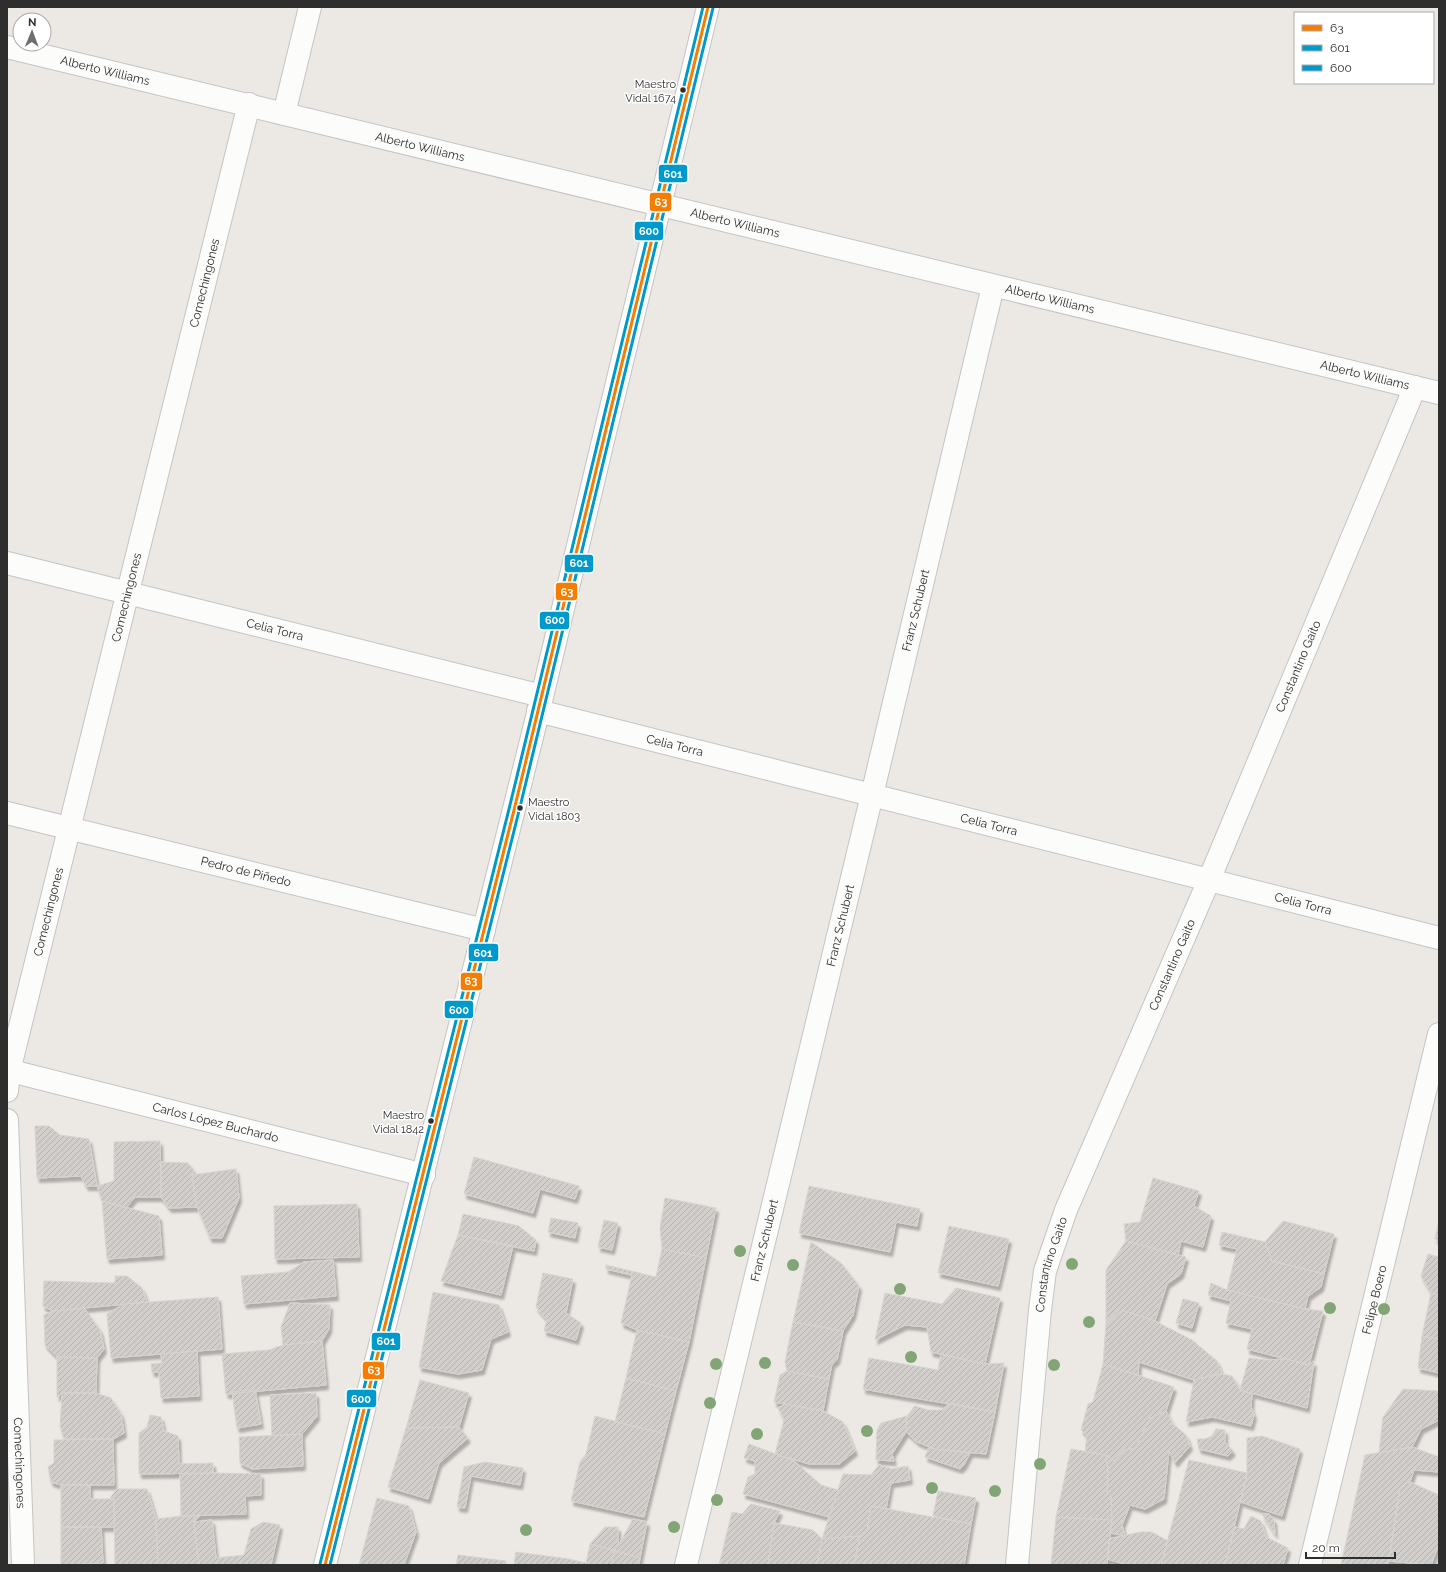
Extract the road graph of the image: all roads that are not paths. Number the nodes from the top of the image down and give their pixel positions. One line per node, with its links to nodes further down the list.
1 (310, 7): 5 (street)
2 (708, 7): 6 (street)
3 (7, 47): 4 (street, Alberto Williams)
4 (249, 104): 5 (street, Alberto Williams); 11 (street, Comechingones)
5 (284, 114): 6 (street, Alberto Williams)
6 (659, 204): 7 (street, Alberto Williams); 12 (street)
7 (993, 286): 8 (street, Alberto Williams); 13 (street, Franz Schubert)
8 (1415, 387): 9 (street, Alberto Williams); 16 (street, Constantino Gaito)
9 (1439, 393)
10 (7, 563): 11 (street, Celia Torra)
11 (127, 593): 12 (street, Celia Torra); 15 (street, Comechingones)
12 (540, 703): 13 (street, Celia Torra); 17 (street)
13 (872, 795): 16 (street, Celia Torra); 25 (street, Franz Schubert)
14 (7, 813): 15 (street, Pedro de Piñedo)
15 (69, 828): 17 (street, Pedro de Piñedo); 20 (street, Comechingones)
16 (1209, 880): 18 (street, Celia Torra); 26 (street, Constantino Gaito)
17 (484, 930): 22 (street)
18 (1439, 938)
19 (1439, 1034): 27 (street, Felipe Boero)
20 (8, 1077): 22 (street, Carlos López Buchardo)
21 (7, 1120): 23 (street, Comechingones)
22 (424, 1175): 24 (street)
23 (23, 1565)
24 (325, 1565)
25 (686, 1565)
26 (1017, 1565)
27 (1310, 1565)

